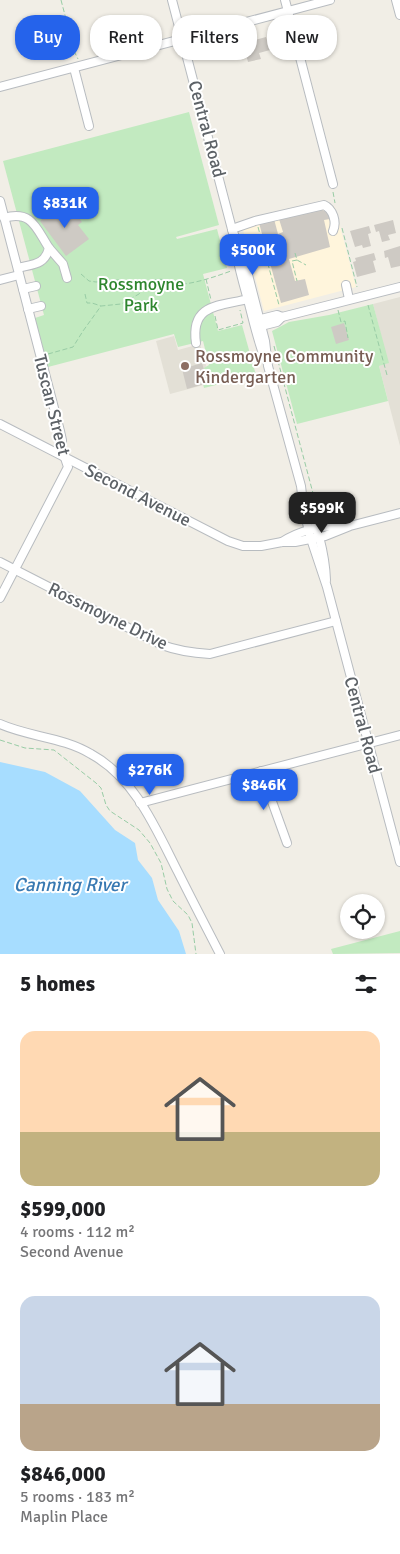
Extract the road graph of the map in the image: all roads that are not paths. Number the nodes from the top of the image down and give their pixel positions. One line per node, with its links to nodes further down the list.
1 (172, 0): 7 (street, Central Road)
2 (285, 0): 5 (street)
3 (330, 0): 5 (street)
4 (396, 0): 6 (street)
5 (288, 11): 8 (street); 14 (street)
6 (400, 14)
7 (176, 15)
8 (257, 19)
9 (172, 42): 11 (street)
10 (188, 60): 17 (street, Central Road)
11 (78, 67): 12 (street); 13 (street)
12 (0, 87)
13 (89, 126)
14 (333, 184)
15 (0, 201): 16 (street, Tuscan Street)
16 (4, 218): 19 (street); 20 (street, Tuscan Street)
17 (232, 229): 18 (street); 27 (street, Central Road); 33 (street, Central Road)
18 (333, 231)
19 (50, 248): 20 (street); 21 (street)
20 (18, 272): 22 (street); 26 (street, Tuscan Street)
21 (67, 278)
22 (0, 280)
23 (346, 285): 28 (street)
24 (36, 286): 26 (street)
25 (400, 286): 28 (street)
26 (23, 289): 31 (street, Tuscan Street)
27 (248, 299): 33 (street, Central Road); 34 (street)
28 (349, 299): 32 (street)
29 (41, 306): 31 (street)
30 (277, 306): 32 (street)
31 (28, 309): 36 (street, Tuscan Street)
32 (280, 316): 33 (street)
33 (257, 324): 39 (street, Central Road)
34 (196, 343)
35 (0, 424): 36 (street, Second Avenue)
36 (65, 458): 41 (street, Second Avenue); 43 (street, Tuscan Street)
37 (400, 513): 38 (street, Second Avenue)
38 (350, 526): 39 (street, Second Avenue); 40 (street, Second Avenue)
39 (313, 529): 40 (street, Central Road); 41 (street, Second Avenue)
40 (315, 538): 41 (street, Second Avenue); 45 (street, Central Road)
41 (282, 542)
42 (0, 562): 43 (street, Rossmoyne Drive)
43 (15, 570): 44 (street, Tuscan Street); 45 (street, Rossmoyne Drive)
44 (0, 598)
45 (336, 621): 48 (street, Central Road)
46 (0, 724): 50 (street)
47 (400, 735): 48 (street)
48 (368, 743): 49 (street); 52 (street, Central Road)
49 (262, 771): 50 (street); 51 (street)
50 (140, 803): 53 (street)
51 (287, 844)
52 (400, 859)
53 (220, 954)

